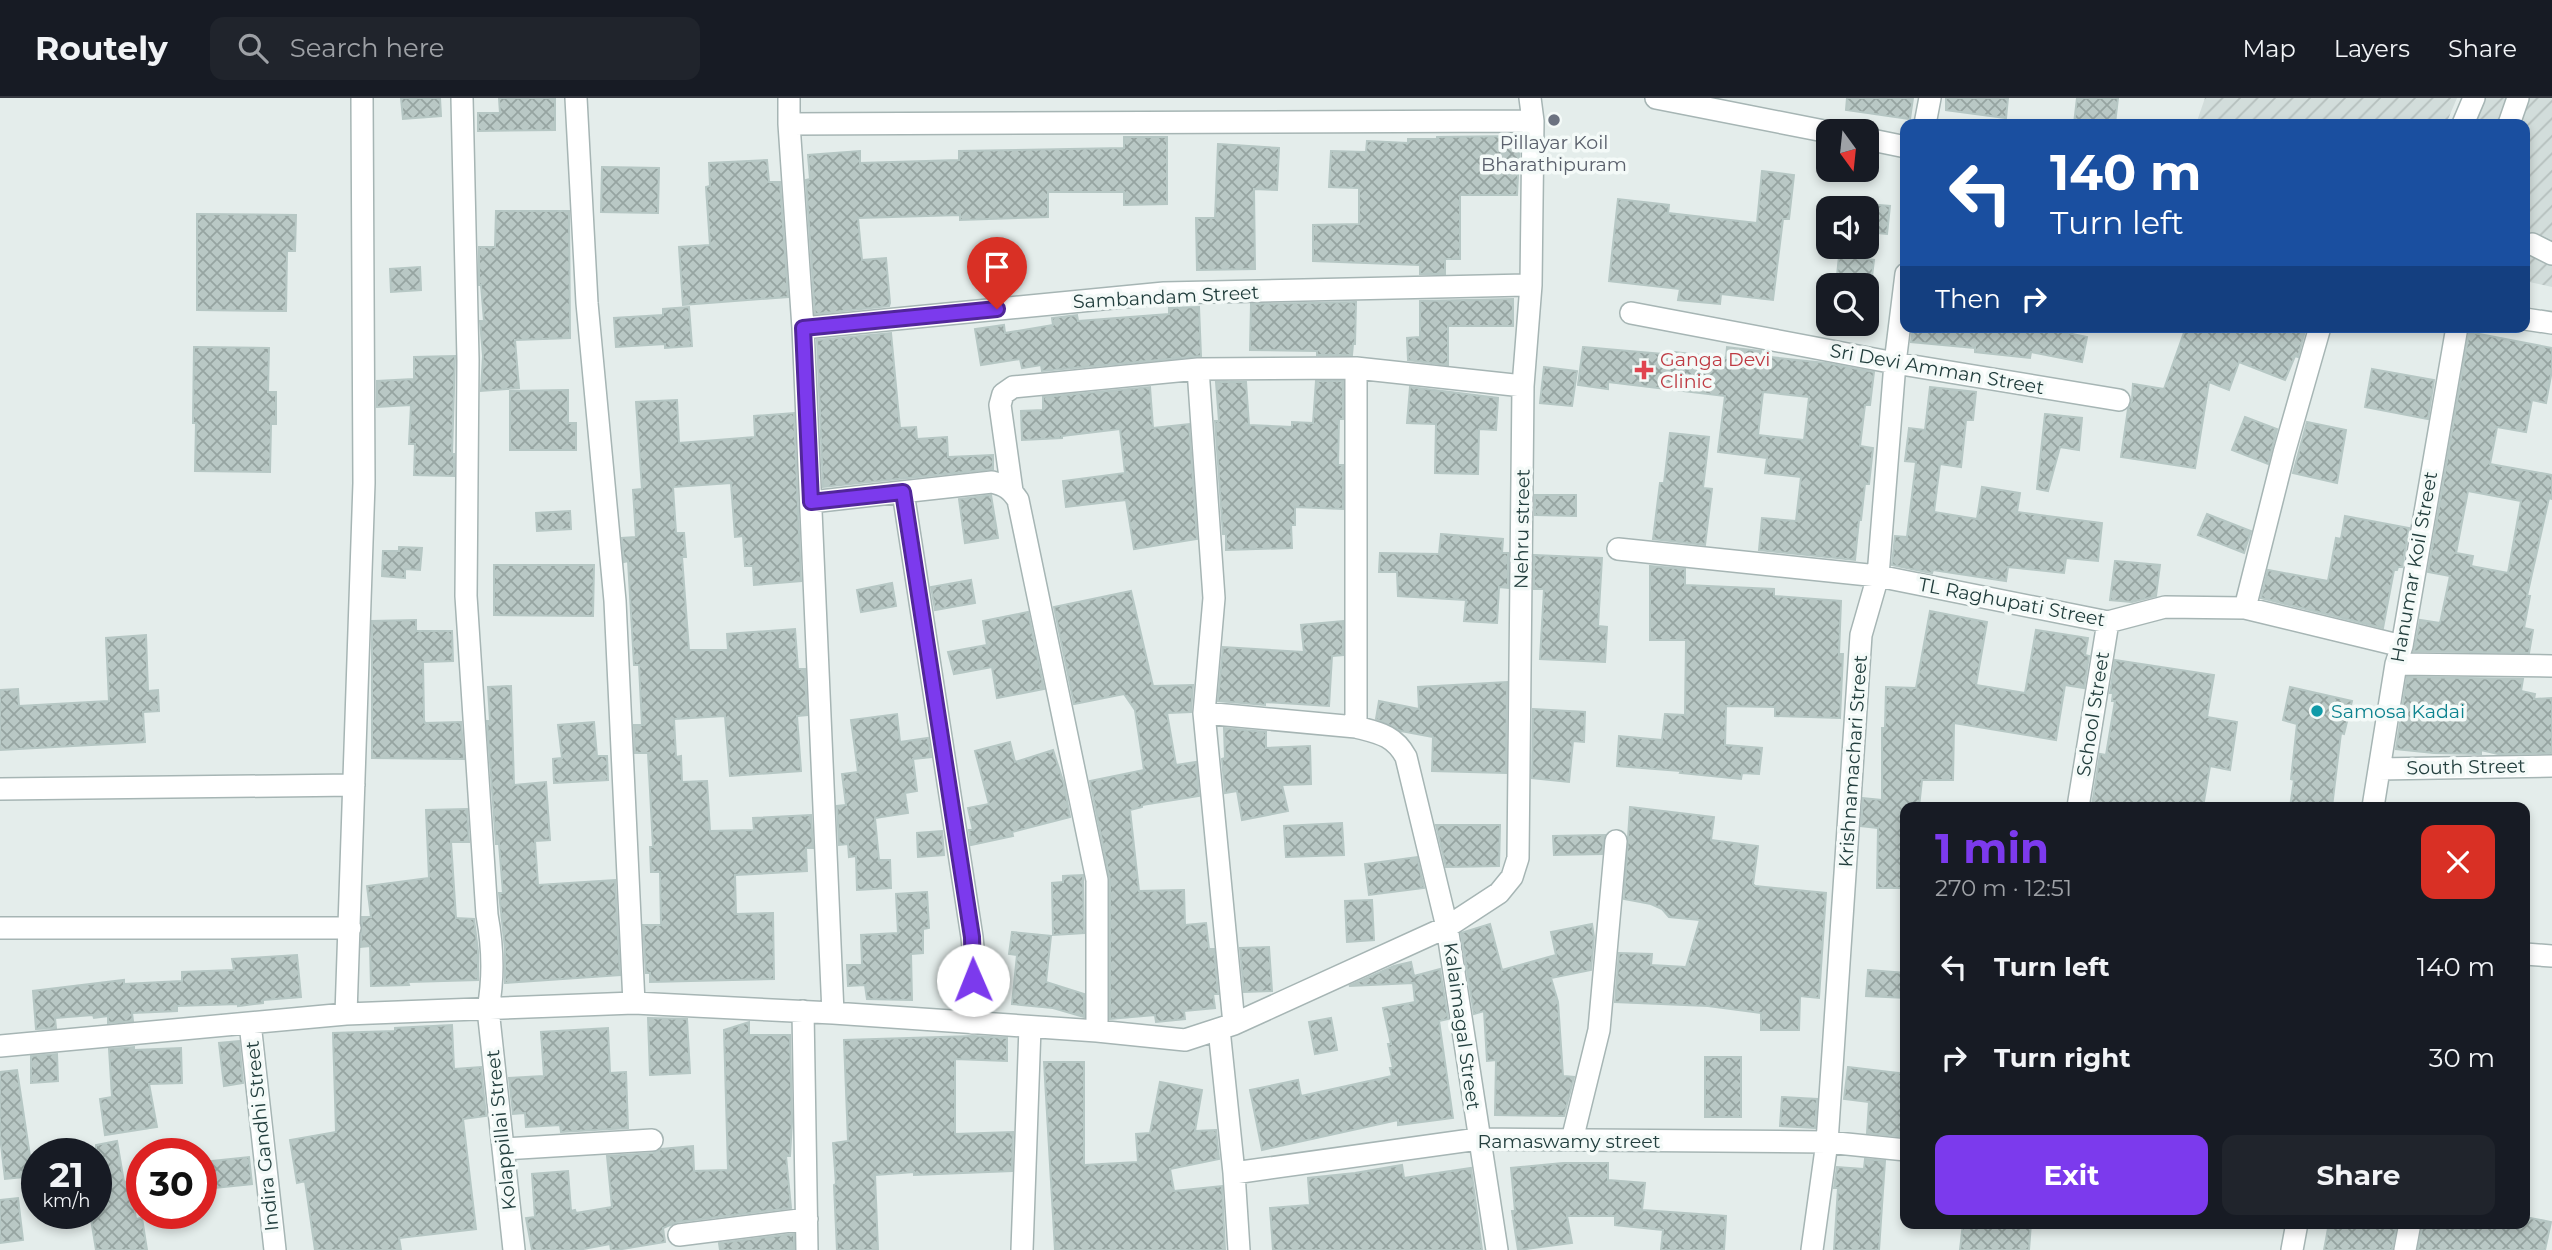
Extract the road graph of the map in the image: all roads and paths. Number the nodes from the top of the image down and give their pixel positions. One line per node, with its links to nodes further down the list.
1 (362, 98): 47 (street)
2 (462, 98): 58 (street, Kolappillai Street)
3 (576, 98): 57 (street)
4 (789, 98): 14 (street)
5 (1531, 98): 13 (street, Nehru street)
6 (1656, 98): 15 (street)
7 (1930, 98): 10 (street)
8 (2474, 98): 11 (street)
9 (2518, 98): 12 (street)
10 (1927, 119)
11 (2465, 119)
12 (2511, 119)
13 (1534, 121): 14 (street); 20 (street, Nehru street)
14 (789, 124): 25 (street)
15 (1816, 129)
16 (1880, 142): 17 (street)
17 (1900, 146)
18 (2532, 244): 19 (street)
19 (2552, 254)
20 (1531, 285): 25 (street, Sambandam Street); 31 (street, Nehru street)
21 (1631, 313): 28 (street, Sri Devi Amman Street)
22 (2530, 320): 24 (street)
23 (1900, 323): 28 (street, Krishnamachari Street)
24 (2552, 323)
25 (803, 328): 35 (street)
26 (2318, 333): 38 (street)
27 (2456, 333): 41 (street, Hanumar Koil Street)
28 (1895, 363): 32 (street, Sri Devi Amman Street); 37 (street, Krishnamachari Street)
29 (1356, 368): 30 (street); 31 (street); 44 (street)
30 (1198, 369): 33 (street); 43 (street)
31 (1523, 386): 52 (street, Nehru street)
32 (2119, 400)
33 (1012, 491): 34 (street); 66 (street)
34 (903, 492): 35 (street); 63 (street)
35 (811, 502): 60 (street)
36 (1618, 549): 37 (street, TL Raghupati Street)
37 (1878, 576): 39 (street, TL Raghupati Street); 71 (street, Krishnamachari Street)
38 (2245, 608): 39 (street, TL Raghupati Street); 41 (street, TL Raghupati Street)
39 (2108, 622): 49 (street, School Street)
40 (2552, 649): 42 (street)
41 (2399, 655): 42 (street, TL Raghupati Street); 46 (street, Hanumar Koil Street)
42 (2552, 666)
43 (1204, 713): 44 (street, Kalaimagal Street); 65 (street)
44 (1356, 727): 52 (street, Kalaimagal Street)
45 (2552, 766): 46 (street, South Street)
46 (2379, 769): 50 (street, Hanumar Koil Street)
47 (354, 785): 48 (street); 54 (street)
48 (0, 789)
49 (2079, 802)
50 (2374, 802)
51 (1616, 841): 70 (street)
52 (1447, 927): 65 (street, Nehru street); 68 (street, Kalaimagal Street)
53 (0, 928): 54 (street)
54 (350, 928): 61 (street)
55 (2530, 954): 56 (street)
56 (2552, 956)
57 (634, 1003): 58 (street, Nehru street); 59 (street, Nehru street)
58 (488, 1009): 61 (street, Nehru street); 72 (street, Kolappillai Street)
59 (803, 1012): 60 (street, Nehru street); 75 (street)
60 (832, 1013): 63 (street, Nehru street)
61 (346, 1014): 62 (street, Nehru street)
62 (250, 1023): 67 (street, Nehru street); 79 (street, Indira Gandhi Street)
63 (972, 1023): 64 (street, Nehru street)
64 (1030, 1027): 66 (street, Nehru street); 82 (street)
65 (1227, 1027): 66 (street, Nehru street); 74 (street)
66 (1097, 1031)
67 (0, 1046)
68 (1478, 1139): 70 (street, Ramaswamy street); 74 (street, Ramaswamy street); 84 (street, Kalaimagal Street)
69 (652, 1140): 72 (street)
70 (1572, 1140): 71 (street, Ramaswamy street)
71 (1827, 1142): 73 (street, Ramaswamy street); 85 (street, Krishnamachari Street)
72 (503, 1149): 80 (street, Kolappillai Street)
73 (1900, 1149)
74 (1234, 1173): 83 (street)
75 (807, 1219): 78 (street); 81 (street)
76 (2296, 1229): 86 (street)
77 (2409, 1229): 87 (street)
78 (679, 1235)
79 (275, 1250)
80 (514, 1250)
81 (807, 1250)
82 (1022, 1250)
83 (1239, 1250)
84 (1497, 1250)
85 (1812, 1250)
86 (2292, 1250)
87 (2404, 1250)

